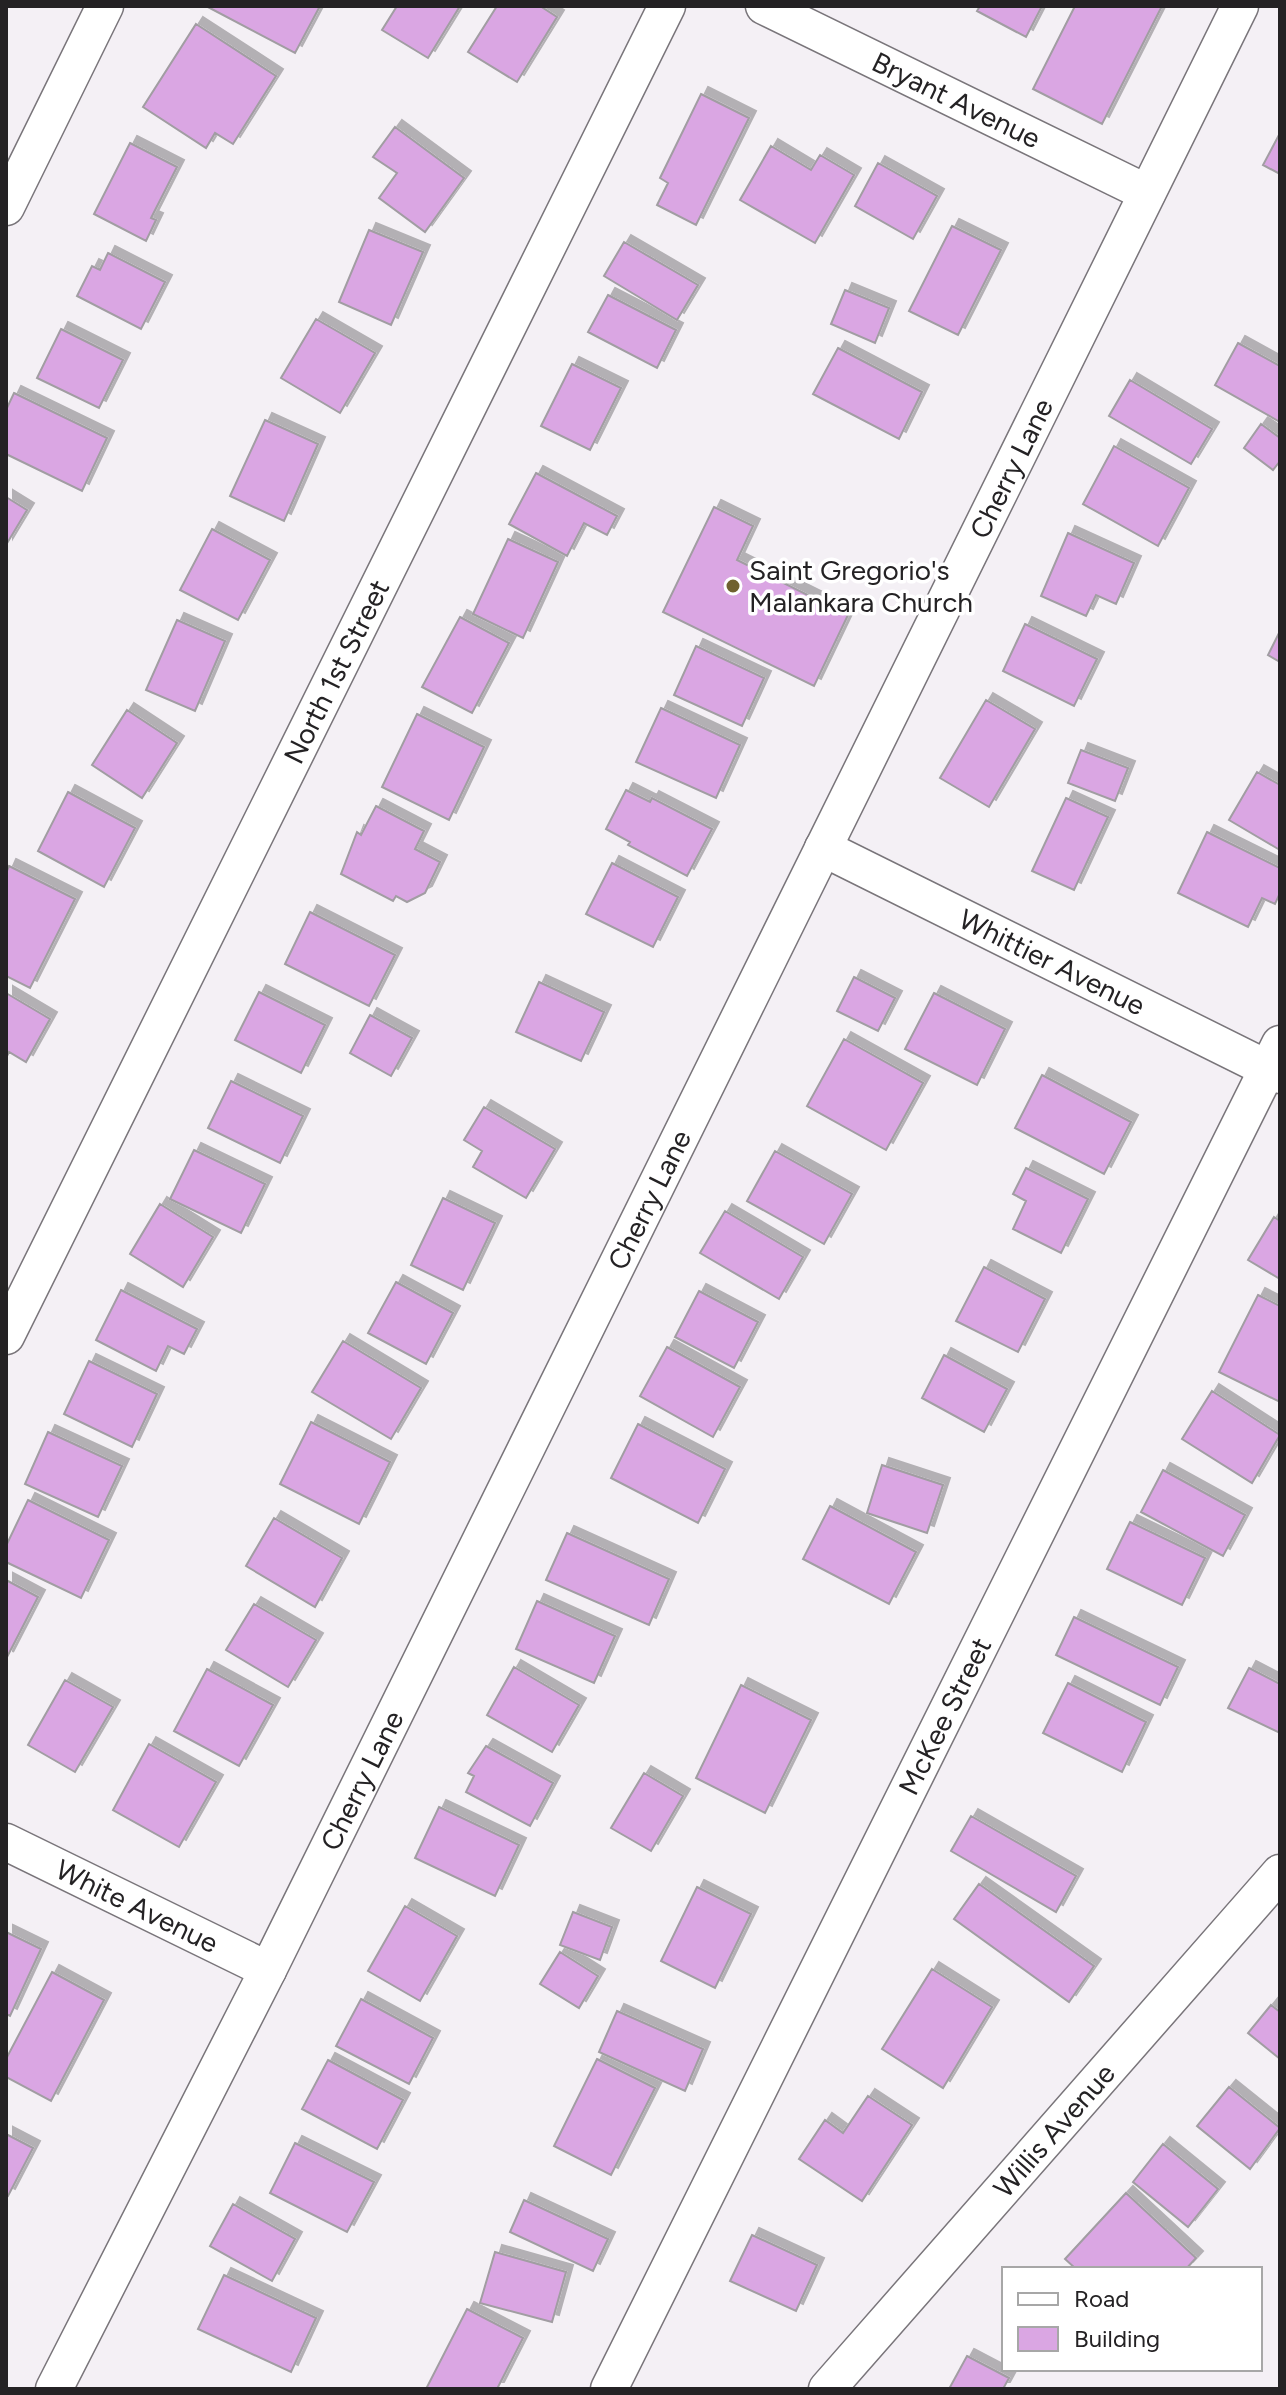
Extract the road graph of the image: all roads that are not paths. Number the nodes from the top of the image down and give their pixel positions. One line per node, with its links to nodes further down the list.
1 (105, 6): 6 (street)
2 (667, 6): 9 (street, North 1st Street)
3 (764, 6): 5 (street, Bryant Avenue)
4 (1240, 6): 5 (street, Cherry Lane)
5 (1147, 193): 7 (street, Cherry Lane)
6 (6, 207)
7 (823, 848): 8 (street, Whittier Avenue); 12 (street, Cherry Lane)
8 (1276, 1063): 14 (street, McKee Street)
9 (6, 1336)
10 (6, 1842): 12 (street, White Avenue)
11 (1280, 1873): 15 (street, Willis Avenue)
12 (268, 1970): 13 (street, Cherry Lane)
13 (54, 2389)
14 (609, 2389)
15 (827, 2389)

